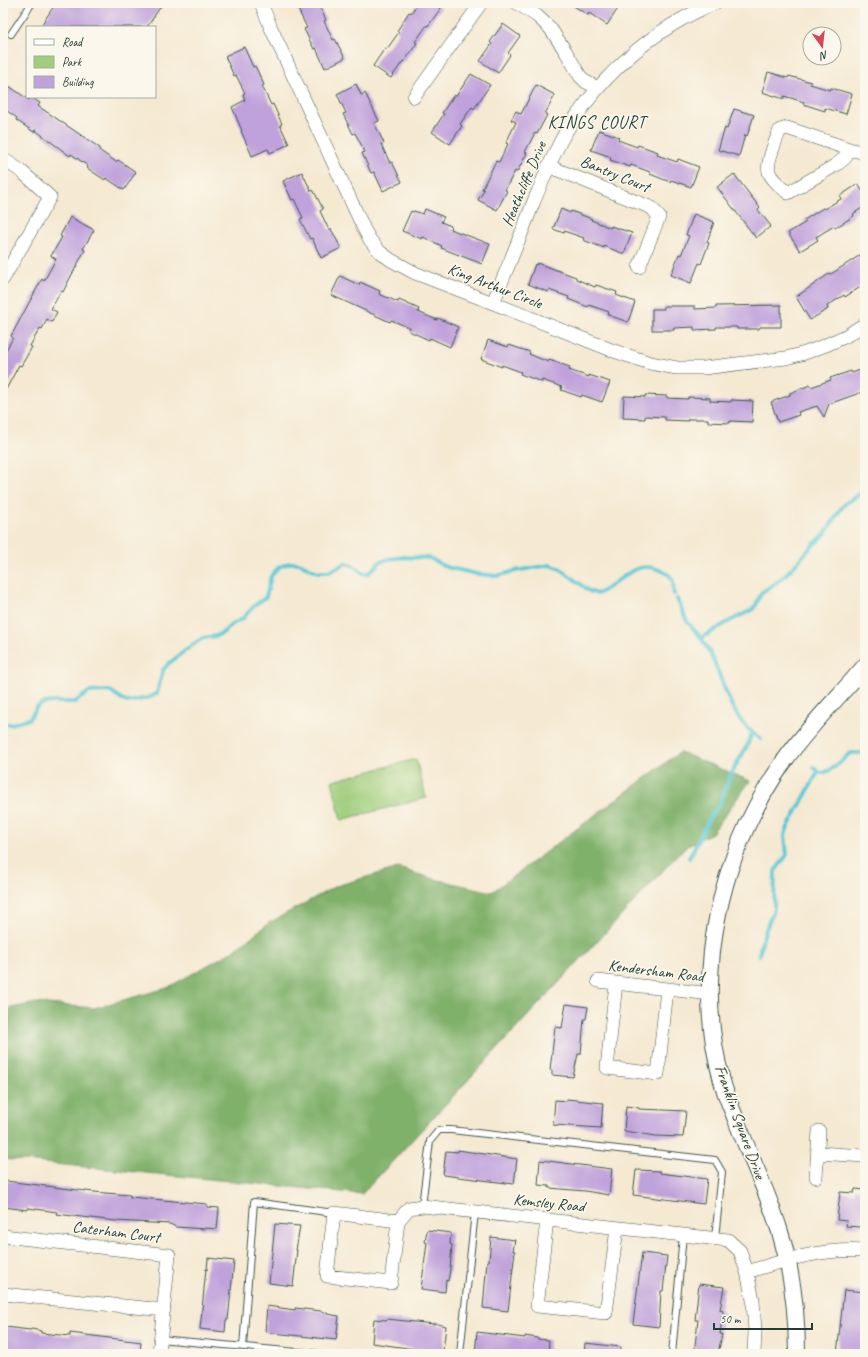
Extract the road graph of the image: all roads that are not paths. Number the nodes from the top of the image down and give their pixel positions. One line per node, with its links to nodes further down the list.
1 (32, 3): 6 (lane)
2 (261, 3): 15 (street, King Arthur Circle)
3 (481, 3): 8 (street)
4 (517, 3): 7 (street)
5 (715, 3): 7 (street, Heathcliffe Drive)
6 (11, 34)
7 (598, 88): 12 (street, Heathcliffe Drive)
8 (414, 97)
9 (849, 149): 9 (street); 10 (street)
10 (865, 153)
11 (3, 159): 14 (street)
12 (548, 166): 13 (street, Bantry Court); 15 (street, Heathcliffe Drive)
13 (639, 267)
14 (3, 279)
15 (493, 302): 16 (street, King Arthur Circle)
16 (865, 324)
17 (865, 666): 21 (street, Franklin Square Drive)
18 (598, 981): 19 (street, Kendersham Road)
19 (616, 983): 20 (street, Kendersham Road); 20 (street)
20 (666, 989): 21 (street, Kendersham Road)
21 (711, 994): 36 (street, Franklin Square Drive)
22 (819, 1131): 23 (street)
23 (818, 1153): 24 (street); 25 (street)
24 (865, 1156)
25 (816, 1177)
26 (422, 1206): 27 (street, Kemsley Road); 30 (street, Kemsley Road); 34 (lane)
27 (475, 1212): 29 (street, Kemsley Road); 44 (lane)
28 (334, 1213): 30 (street); 30 (street); 41 (lane)
29 (547, 1220): 31 (street, Kemsley Road); 31 (street)
30 (398, 1221)
31 (617, 1228): 32 (street, Kemsley Road)
32 (683, 1235): 34 (street, Kemsley Road); 45 (lane)
33 (3, 1236): 39 (street, Caterham Court)
34 (715, 1238): 37 (street, Kemsley Road)
35 (865, 1251): 36 (street)
36 (787, 1259): 37 (street); 47 (street, Franklin Square Drive)
37 (747, 1272): 46 (street, Kemsley Road)
38 (3, 1294): 39 (street)
39 (164, 1310): 40 (street, Caterham Court)
40 (160, 1339): 41 (lane); 42 (street, Caterham Court)
41 (243, 1347): 43 (lane)
42 (159, 1354)
43 (319, 1354)
44 (460, 1354)
45 (672, 1354)
46 (754, 1354)
47 (797, 1354)

